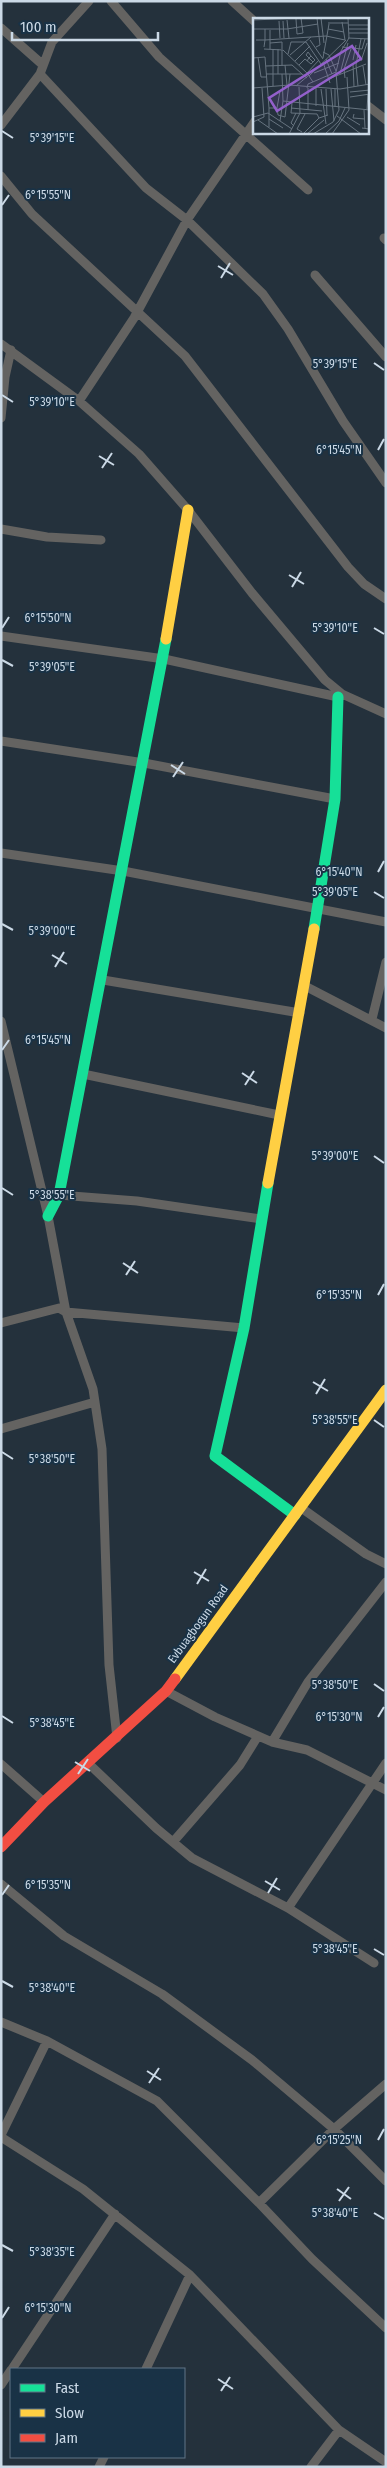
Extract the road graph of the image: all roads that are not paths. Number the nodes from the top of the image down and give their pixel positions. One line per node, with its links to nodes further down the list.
1 (89, 1): 6 (street)
2 (111, 1): 11 (street)
3 (232, 1): 4 (street)
4 (253, 21)
5 (1, 28): 6 (street)
6 (42, 70): 10 (street); 14 (street)
7 (370, 107): 8 (street)
8 (385, 118)
9 (253, 122): 11 (street)
10 (1, 125)
11 (245, 134): 13 (street); 14 (street)
12 (1, 176): 16 (street)
13 (308, 190)
14 (186, 220): 16 (street); 22 (street)
15 (315, 275): 19 (street)
16 (138, 311): 20 (street); 26 (street)
17 (1, 344): 18 (street)
18 (11, 350): 20 (street); 21 (street)
19 (386, 357)
20 (79, 401): 23 (street)
21 (1, 418)
22 (386, 483)
23 (188, 510): 28 (street); 29 (street)
24 (1, 529): 25 (street)
25 (101, 540)
26 (386, 599)
27 (1, 636): 28 (street)
28 (164, 658): 29 (street); 32 (street)
29 (340, 695): 30 (street); 33 (street)
30 (386, 714)
31 (1, 741): 32 (street)
32 (144, 763): 33 (street); 35 (street)
33 (335, 798): 36 (street)
34 (1, 853): 35 (street)
35 (123, 872): 36 (street); 39 (street)
36 (318, 910): 37 (street); 40 (street)
37 (386, 922)
38 (386, 962): 42 (street)
39 (103, 980): 41 (street); 45 (street)
40 (305, 986): 41 (street); 42 (street)
41 (300, 1013): 46 (street)
42 (372, 1019): 44 (street)
43 (1, 1021): 48 (street)
44 (386, 1028)
45 (83, 1074): 46 (street); 47 (street)
46 (279, 1115): 49 (street)
47 (60, 1195): 48 (street); 49 (street)
48 (48, 1216): 50 (street)
49 (261, 1219): 52 (street)
50 (66, 1312): 51 (street); 52 (street); 54 (street)
51 (1, 1323)
52 (244, 1328): 56 (street)
53 (386, 1390): 56 (street, Evbuagbogun Road)
54 (95, 1402): 55 (street); 61 (street)
55 (1, 1429)
56 (298, 1511): 57 (street); 59 (street, Evbuagbogun Road)
57 (386, 1564)
58 (386, 1582): 62 (street)
59 (166, 1691): 60 (street); 61 (street, Evbuagbogun Road)
60 (258, 1736): 62 (street); 69 (street)
61 (117, 1738): 63 (street, Evbuagbogun Road)
62 (272, 1742): 66 (street)
63 (88, 1763): 68 (street, Evbuagbogun Road); 69 (street)
64 (386, 1763): 66 (street)
65 (1, 1764): 68 (street)
66 (372, 1782): 67 (street); 72 (street)
67 (386, 1790)
68 (44, 1802): 70 (street, Evbuagbogun Road)
69 (173, 1842): 72 (street)
70 (1, 1847)
71 (1, 1884): 77 (street)
72 (288, 1908): 73 (street)
73 (374, 1963)
74 (1, 2022): 75 (street)
75 (47, 2041): 78 (street); 80 (street)
76 (386, 2084): 77 (street)
77 (334, 2130): 79 (street); 80 (street)
78 (1, 2136): 81 (street)
79 (386, 2181)
80 (259, 2203): 83 (street)
81 (115, 2214): 82 (street); 84 (street)
82 (190, 2275): 85 (street); 88 (street)
83 (386, 2328)
84 (13, 2368)
85 (146, 2368)
86 (10, 2373): 87 (street)
87 (1, 2385)
88 (339, 2430): 89 (street); 90 (street)
89 (386, 2462)
90 (311, 2467)

